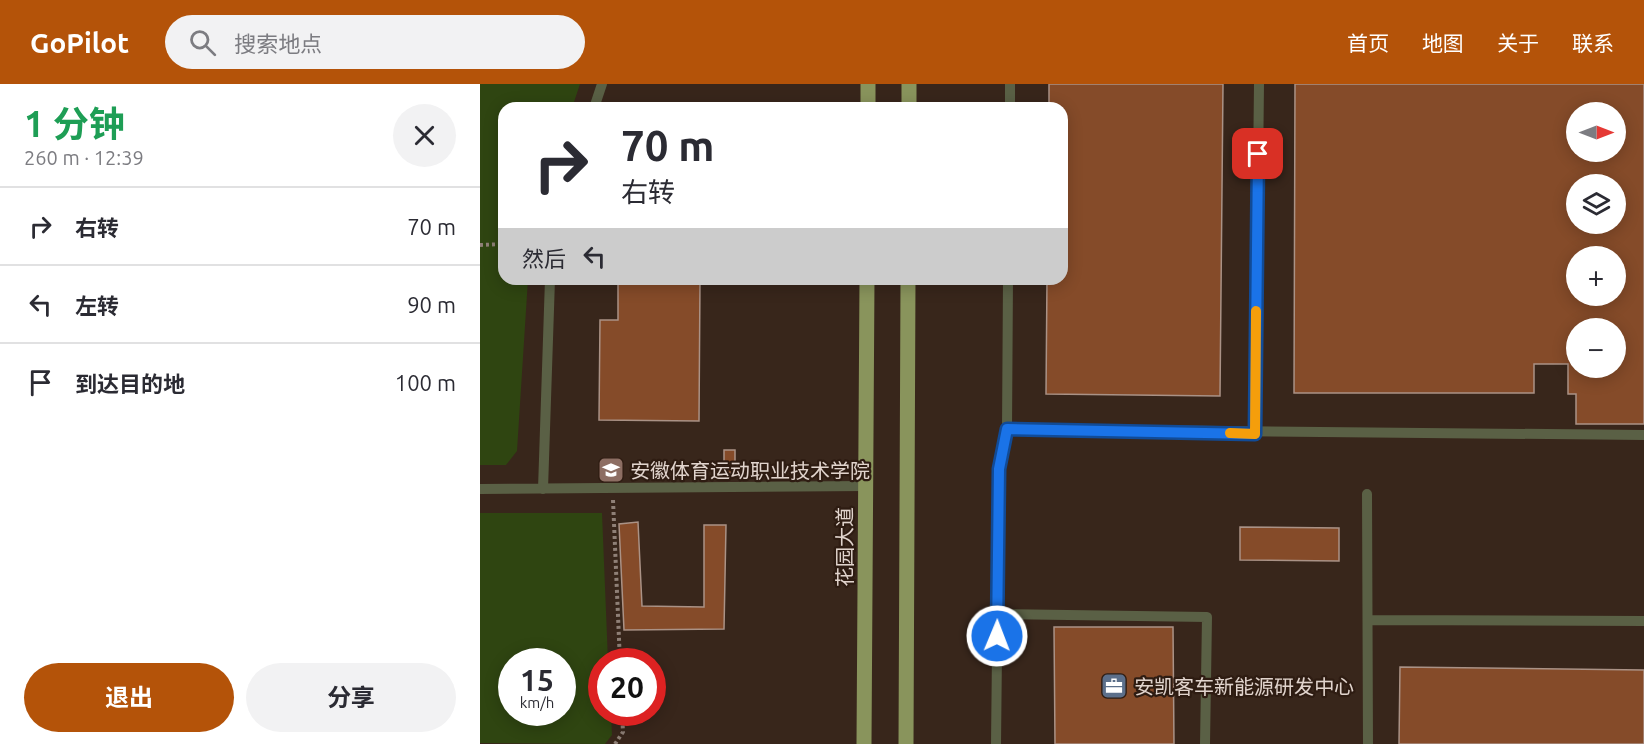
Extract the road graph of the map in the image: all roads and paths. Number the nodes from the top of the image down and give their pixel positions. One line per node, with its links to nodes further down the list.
1 (602, 84): 6 (lane)
2 (868, 84): 7 (main road)
3 (909, 84): 8 (main road)
4 (1010, 84): 9 (lane)
5 (1259, 84): 17 (lane)
6 (596, 102)
7 (868, 102)
8 (909, 102)
9 (1010, 102)
10 (498, 244): 11 (path)
11 (480, 245)
12 (550, 285): 22 (lane)
13 (867, 285): 19 (main road, 花园大道)
14 (908, 285): 31 (main road)
15 (1008, 285): 16 (lane)
16 (1007, 429): 17 (lane); 24 (lane)
17 (1255, 434): 18 (lane)
18 (1644, 435)
19 (866, 486): 20 (lane); 30 (main road, 花园大道)
20 (612, 488): 22 (lane); 27 (path)
21 (480, 489): 22 (lane)
22 (543, 489)
23 (1367, 494): 25 (lane)
24 (998, 614): 32 (lane); 33 (lane)
25 (1368, 620): 26 (lane); 34 (lane)
26 (1644, 621)
27 (619, 648)
28 (623, 726): 29 (path)
29 (615, 744)
30 (864, 744)
31 (906, 744)
32 (996, 744)
33 (1205, 744)
34 (1368, 744)

